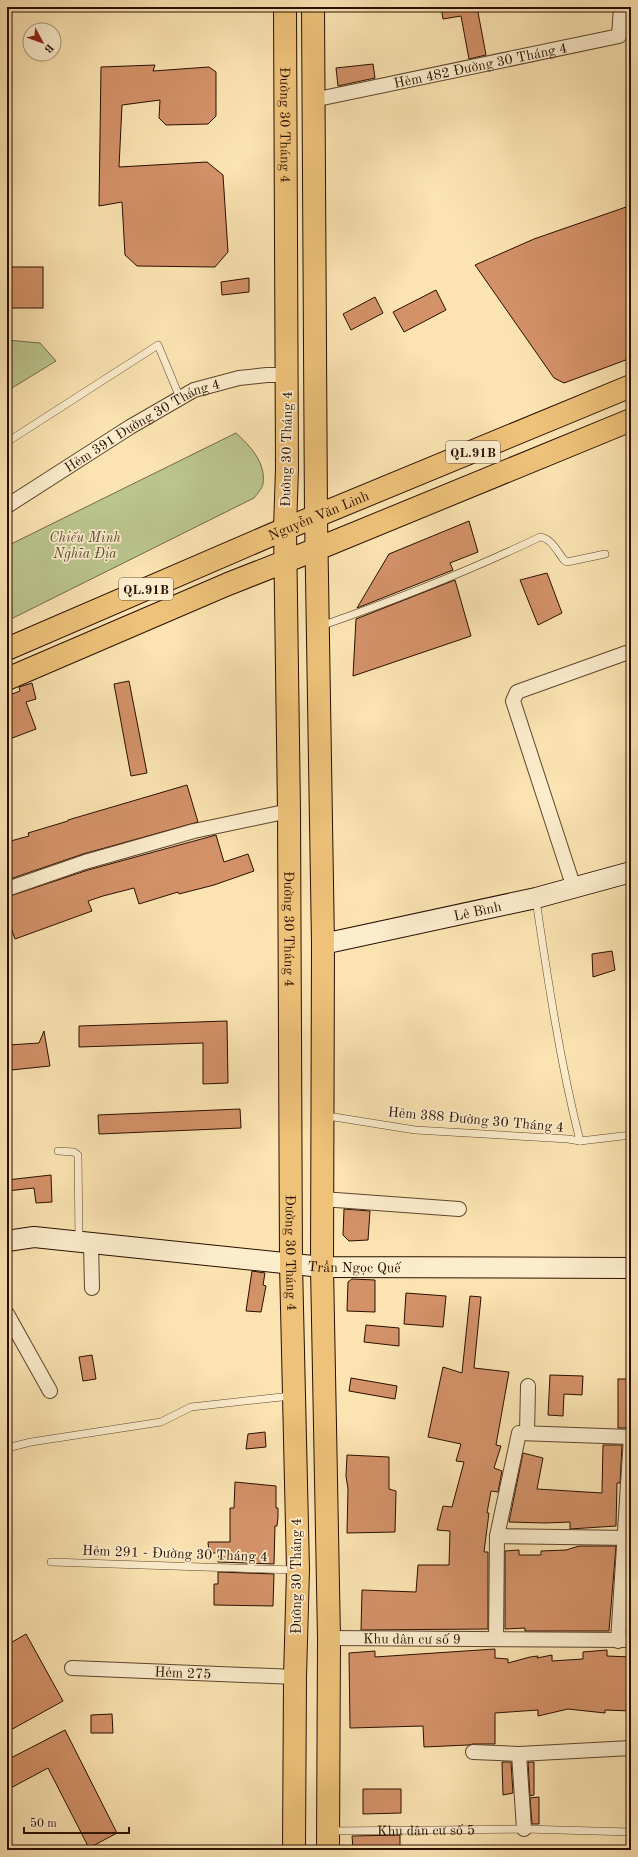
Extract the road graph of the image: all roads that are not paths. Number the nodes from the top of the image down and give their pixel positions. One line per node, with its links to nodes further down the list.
1 (286, 7): 5 (main road, Đường 30 Tháng 4)
2 (313, 7): 4 (main road, Đường 30 Tháng 4)
3 (621, 7): 4 (street, Hẻm 482 Đường 30 Tháng 4)
4 (313, 100): 5 (main road); 12 (main road, Đường 30 Tháng 4)
5 (286, 105): 6 (main road, Đường 30 Tháng 4)
6 (287, 375): 8 (street, Hẻm 391 Đường 30 Tháng 4); 13 (main road, Đường 30 Tháng 4)
7 (631, 386): 12 (main road, Nguyễn Văn Linh / QL.91B)
8 (180, 398): 10 (lane); 11 (street, Hẻm 391 Đường 30 Tháng 4)
9 (631, 420): 14 (main road, QL.91B)
10 (7, 442)
11 (7, 506)
12 (316, 517): 13 (main road, Nguyễn Văn Linh / QL.91B); 14 (main road, Đường 30 Tháng 4)
13 (285, 529): 16 (main road, Đường 30 Tháng 4); 18 (main road, Nguyễn Văn Linh / QL.91B)
14 (317, 550): 16 (main road, QL.91B); 17 (main road, Đường 30 Tháng 4)
15 (605, 554): 17 (lane)
16 (285, 562): 20 (main road, QL.91B); 21 (main road, Đường 30 Tháng 4)
17 (318, 627): 26 (main road, Đường 30 Tháng 4)
18 (7, 649)
19 (626, 653): 23 (street)
20 (7, 679)
21 (289, 811): 24 (street); 35 (main road, Đường 30 Tháng 4)
22 (631, 872): 23 (street, Lê Bình)
23 (574, 888): 25 (street, Lê Bình)
24 (7, 889)
25 (536, 898): 26 (street, Lê Bình); 29 (lane, Hẻm 388 Đường 30 Tháng 4)
26 (323, 944): 27 (main road, Đường 30 Tháng 4)
27 (322, 1118): 29 (lane, Hẻm 388 Đường 30 Tháng 4); 31 (main road, Đường 30 Tháng 4)
28 (631, 1135): 29 (lane, Hẻm 388 Đường 30 Tháng 4)
29 (580, 1141)
30 (58, 1151): 34 (lane)
31 (322, 1199): 32 (street); 36 (main road, Đường 30 Tháng 4)
32 (459, 1209)
33 (7, 1241): 34 (street, Trần Ngọc Quế)
34 (85, 1243): 35 (street, Trần Ngọc Quế); 38 (street)
35 (291, 1264): 36 (street, Trần Ngọc Quế); 42 (main road, Đường 30 Tháng 4)
36 (322, 1267): 37 (street, Trần Ngọc Quế); 50 (main road, Đường 30 Tháng 4)
37 (631, 1268)
38 (92, 1288)
39 (7, 1314): 41 (street)
40 (528, 1386): 43 (street)
41 (50, 1391)
42 (293, 1396): 45 (lane); 49 (main road, Đường 30 Tháng 4)
43 (526, 1433): 44 (street, Khu dân cư số 9); 46 (street)
44 (631, 1437): 47 (street, Khu dân cư số 9)
45 (7, 1448)
46 (497, 1536): 47 (street); 51 (street)
47 (628, 1538): 52 (street, Khu dân cư số 9)
48 (51, 1562): 49 (lane, Hẻm 291 - Đường 30 Tháng 4)
49 (298, 1570): 54 (main road, Đường 30 Tháng 4)
50 (329, 1638): 51 (street, Khu dân cư số 9); 60 (main road, Đường 30 Tháng 4)
51 (496, 1639): 52 (street, Khu dân cư số 9)
52 (625, 1640)
53 (72, 1668): 54 (street, Hẻm 275)
54 (295, 1677): 61 (main road, Đường 30 Tháng 4)
55 (631, 1748): 57 (street)
56 (474, 1752): 57 (street)
57 (519, 1754): 58 (street)
58 (524, 1829): 59 (lane, Khu dân cư số 5); 60 (lane, Khu dân cư số 5)
59 (631, 1832)
60 (328, 1840)
61 (294, 1850)

